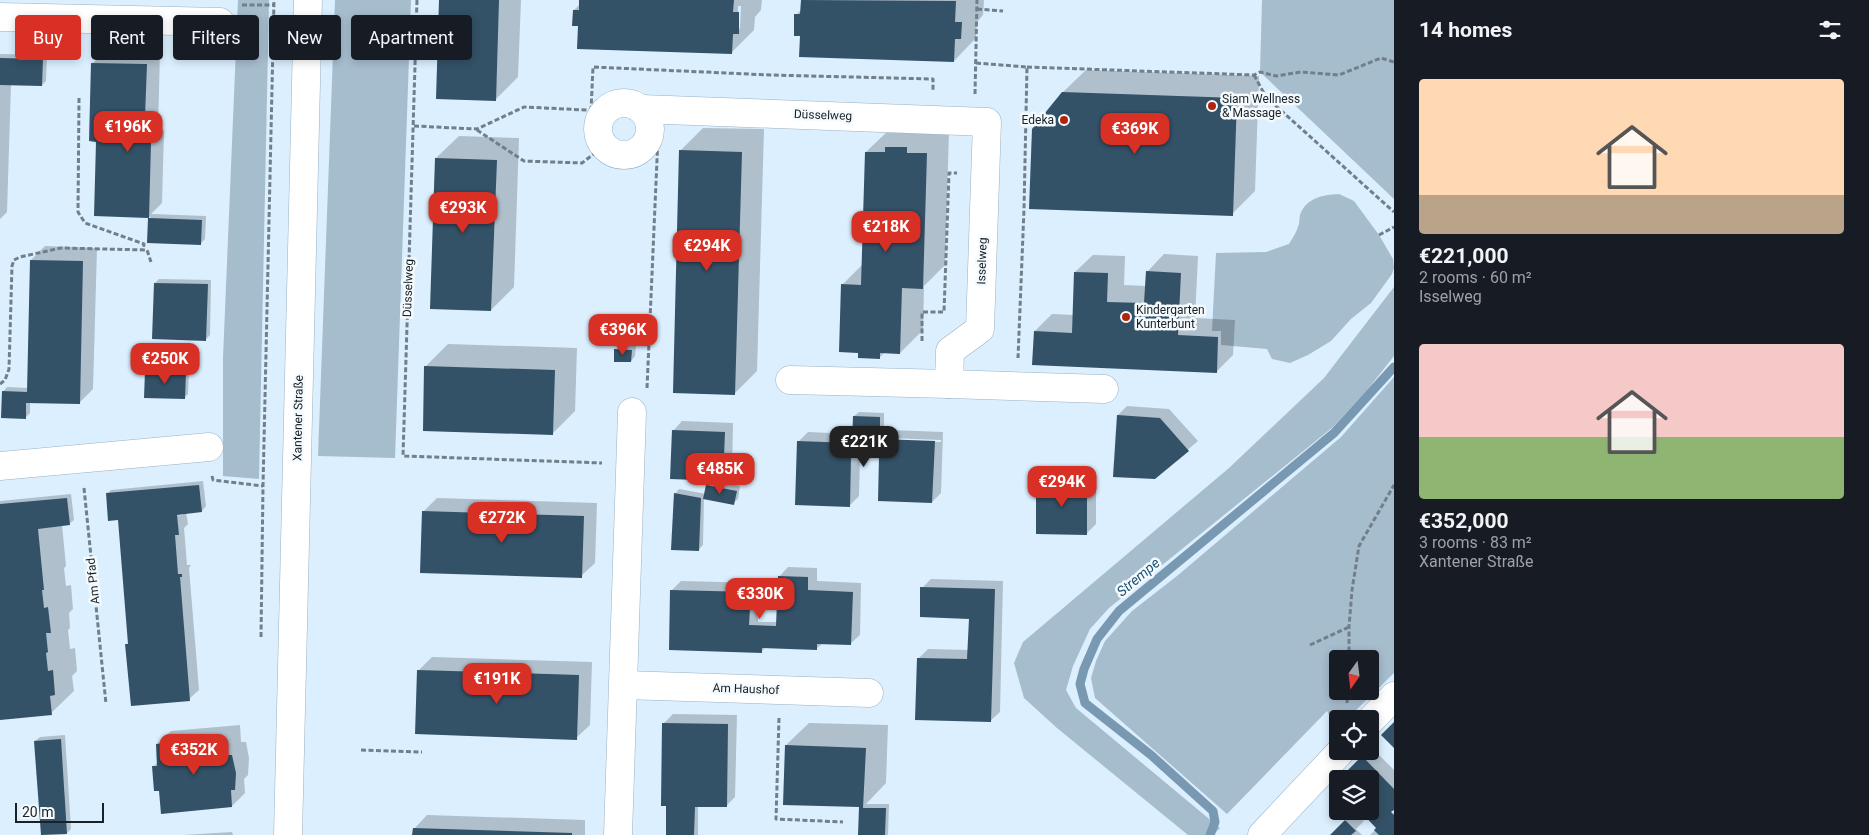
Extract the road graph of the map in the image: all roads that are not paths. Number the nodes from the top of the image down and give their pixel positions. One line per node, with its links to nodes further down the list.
1 (308, 0): 17 (street, Xantener Straße)
2 (0, 17): 3 (street)
3 (173, 21)
4 (650, 110): 4 (street, Düsselweg); 5 (street, Düsselweg)
5 (981, 121): 7 (street, Isselweg)
6 (790, 380): 7 (street)
7 (949, 384): 8 (street)
8 (1104, 389)
9 (644, 398): 12 (street)
10 (209, 448): 11 (street)
11 (0, 466)
12 (624, 685): 13 (street, Am Haushof); 18 (street)
13 (869, 693)
14 (1394, 696): 15 (street)
15 (1379, 712)
16 (1333, 760): 19 (street)
17 (288, 835)
18 (618, 835)
19 (1262, 835)

